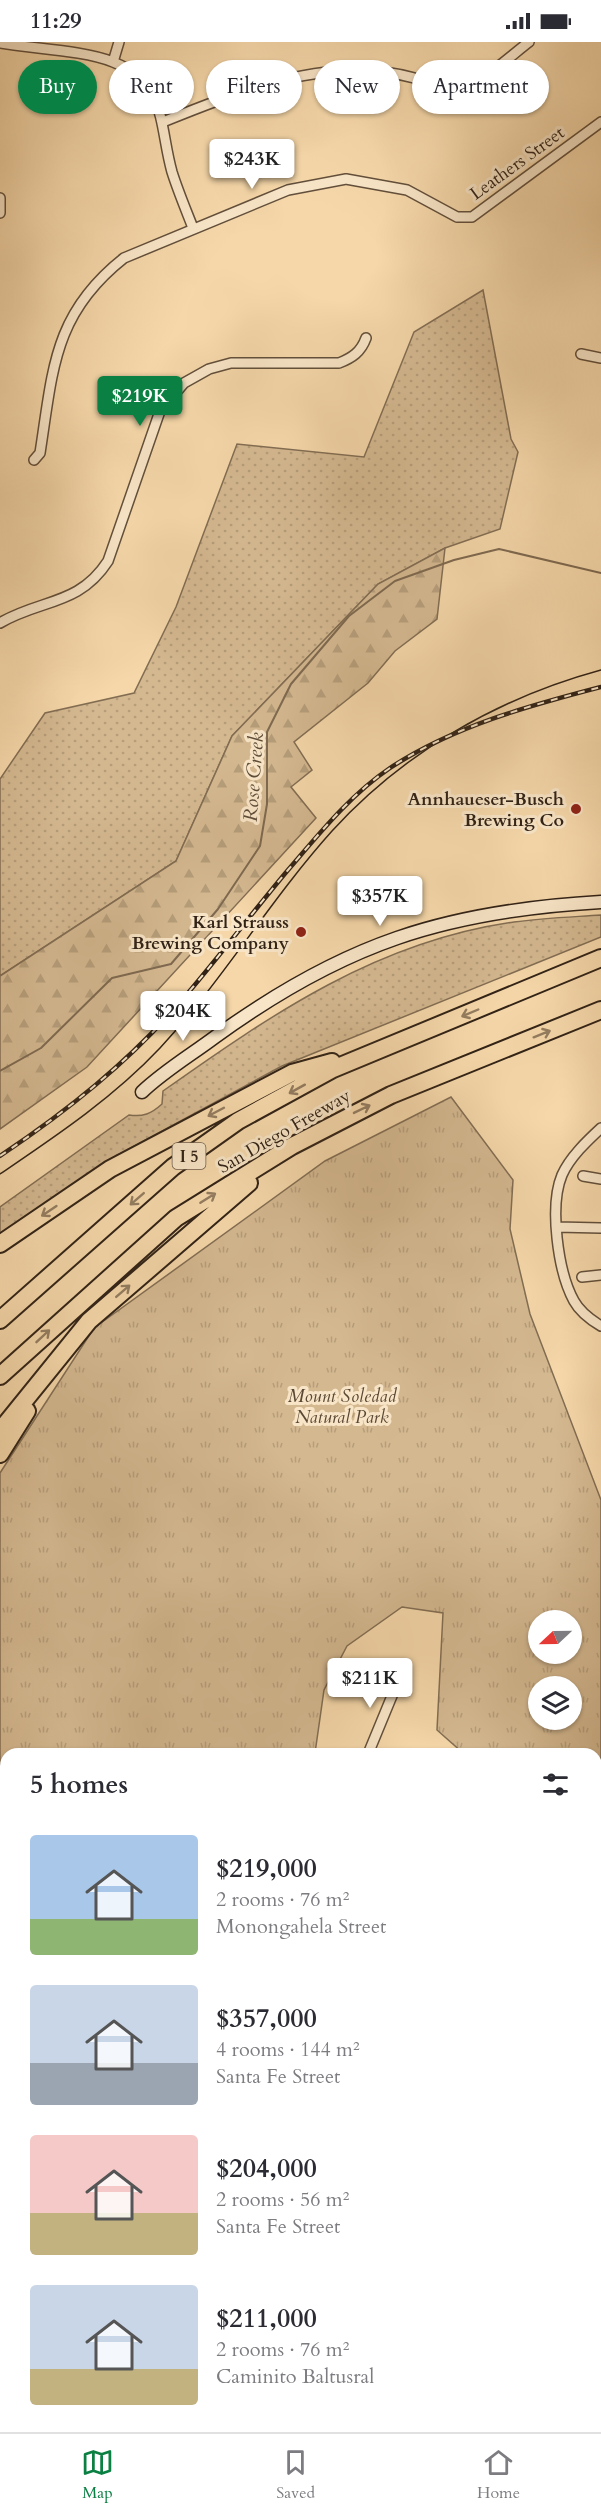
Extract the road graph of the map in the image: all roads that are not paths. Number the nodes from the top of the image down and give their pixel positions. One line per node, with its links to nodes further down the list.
1 (118, 42): 5 (street)
2 (529, 42): 9 (street)
3 (0, 43): 4 (street)
4 (24, 45): 6 (street)
5 (114, 60)
6 (109, 61)
7 (161, 114): 9 (street)
8 (601, 122): 12 (street, Leathers Street)
9 (163, 123): 12 (street)
10 (1, 199): 11 (street)
11 (0, 213)
12 (193, 228): 16 (street, Leathers Street)
13 (366, 338): 17 (street)
14 (581, 354): 15 (street)
15 (601, 358)
16 (34, 460)
17 (0, 623)
18 (601, 902): 22 (street)
19 (601, 958): 21 (highway, San Diego Freeway / I 5, one-way to 21)
20 (601, 1010): 24 (highway, San Diego Freeway / I 5, one-way to 20)
21 (388, 1047): 29 (highway, one-way to 29); 32 (highway, San Diego Freeway / I 5, one-way to 32)
22 (142, 1092)
23 (601, 1128): 27 (street)
24 (292, 1146): 34 (highway, one-way to 24); 35 (highway, San Diego Freeway / I 5, one-way to 24)
25 (583, 1176): 26 (street)
26 (601, 1179)
27 (557, 1227): 28 (street); 33 (street)
28 (601, 1228)
29 (0, 1244)
30 (601, 1275): 31 (street)
31 (582, 1277)
32 (0, 1318)
33 (601, 1326)
34 (80, 1330): 36 (highway); 37 (highway)
35 (0, 1376)
36 (0, 1431)
37 (0, 1454)
38 (402, 1684): 39 (street)
39 (370, 1748)

